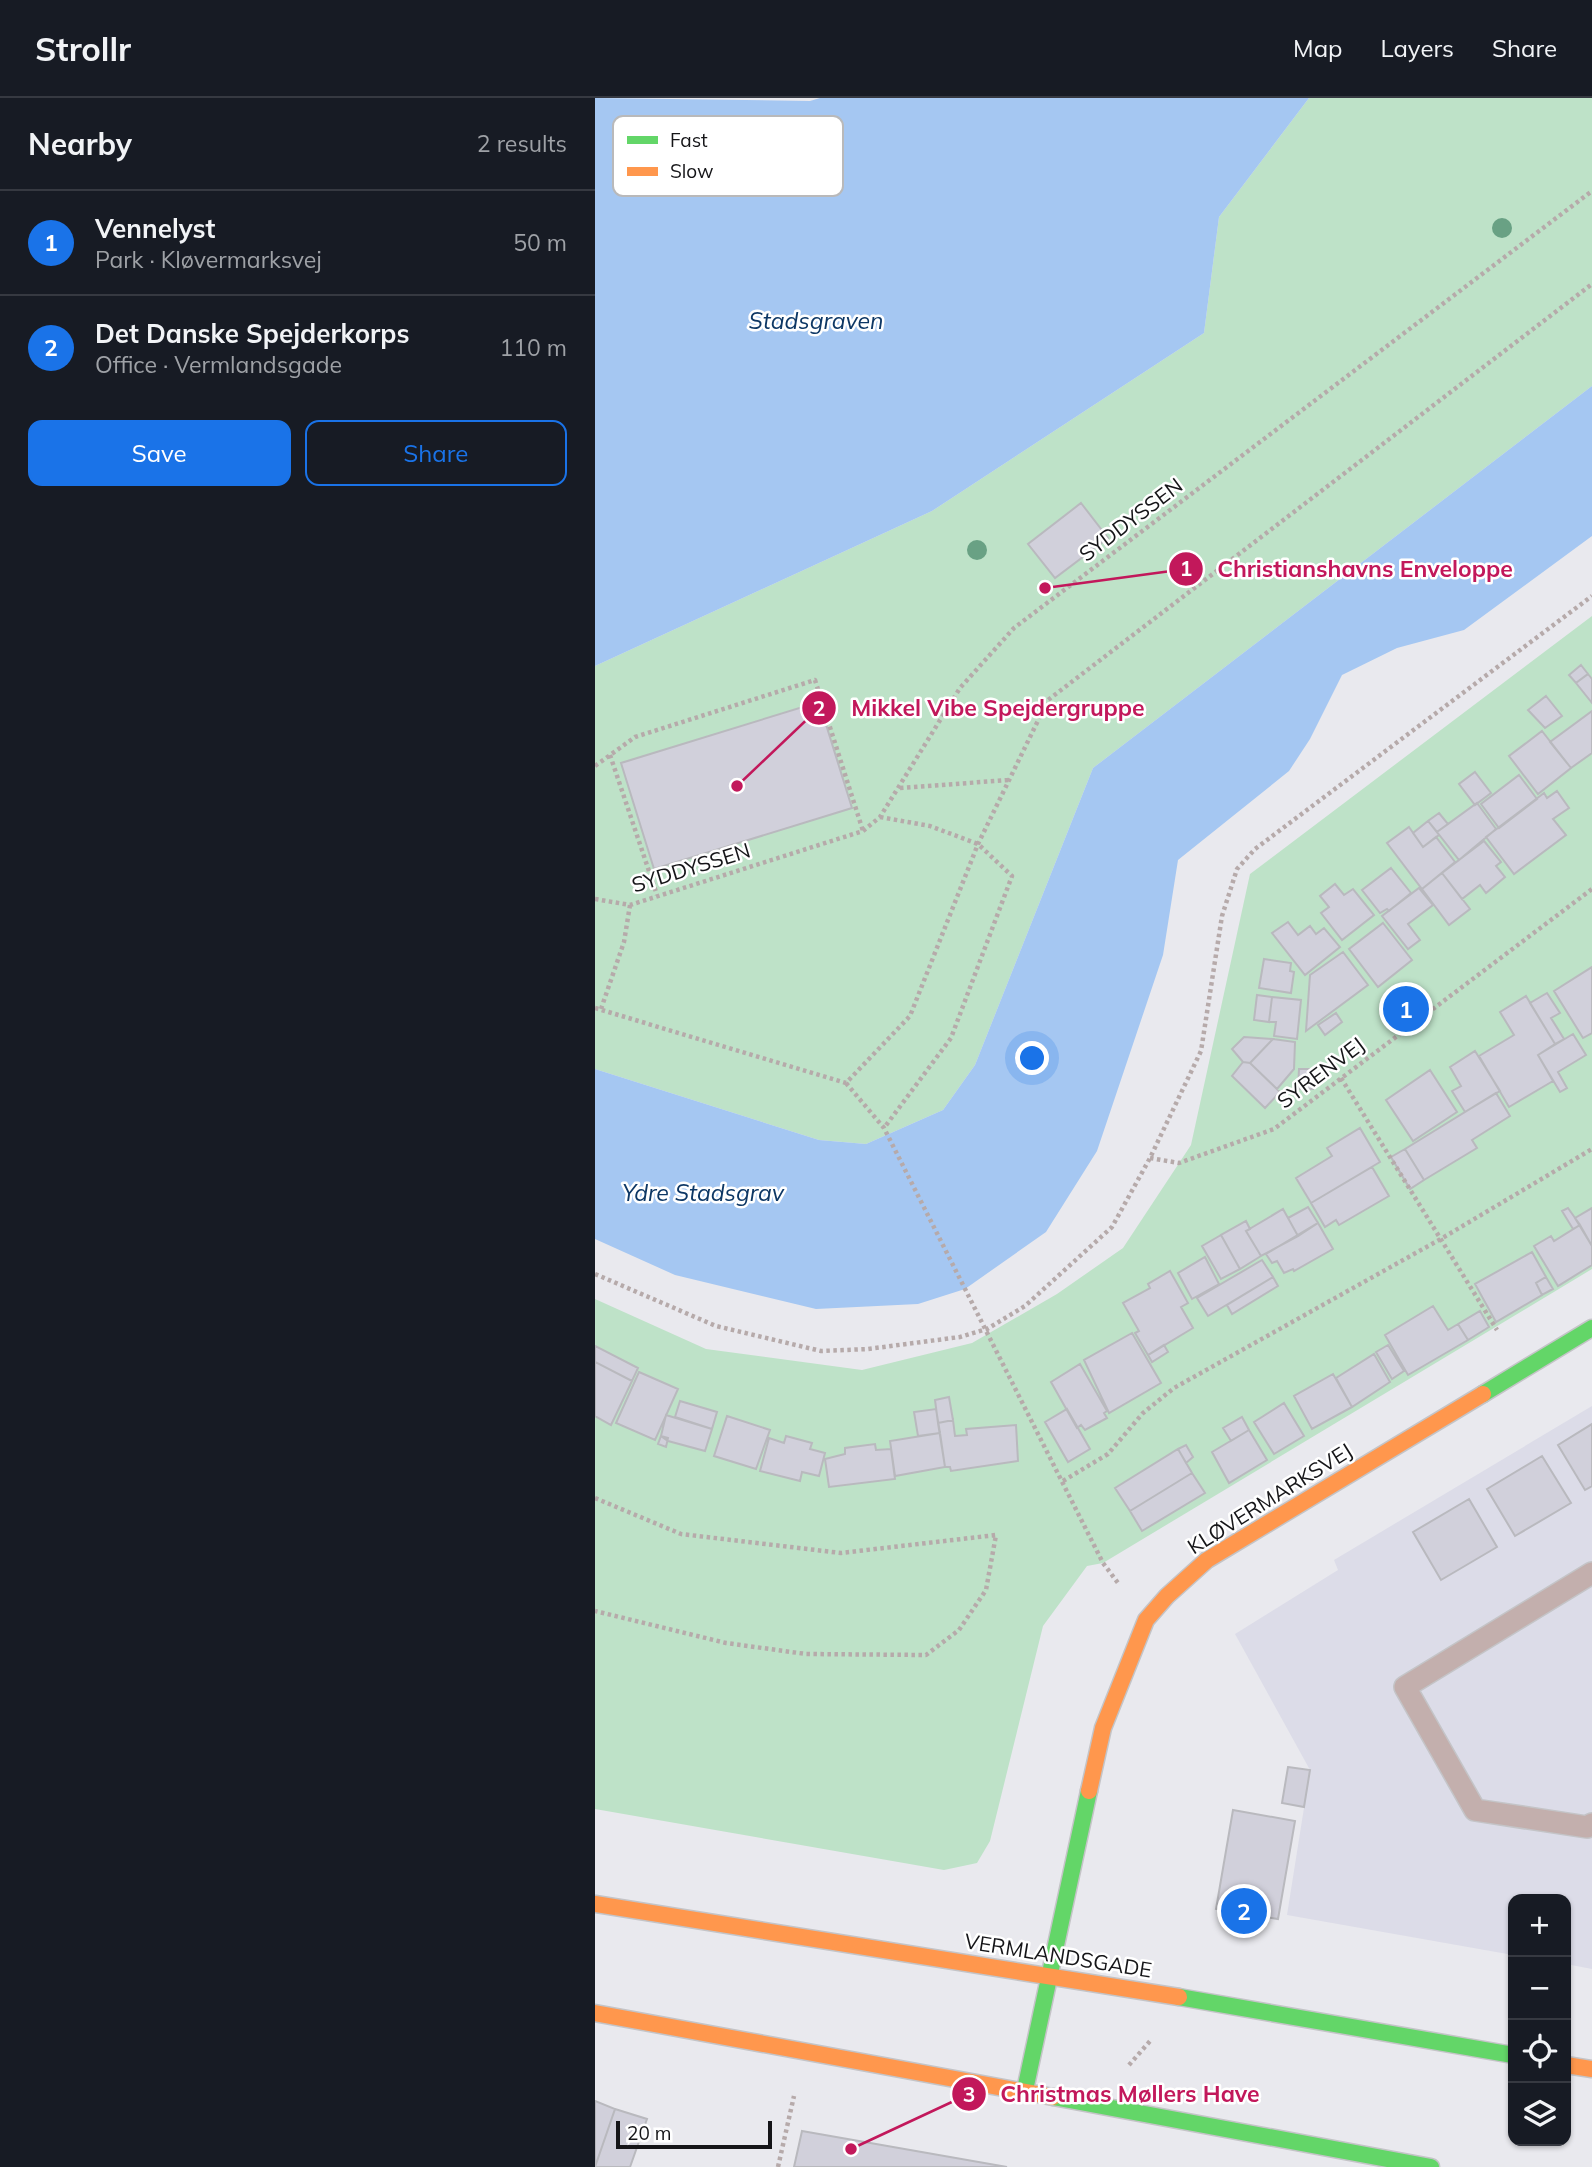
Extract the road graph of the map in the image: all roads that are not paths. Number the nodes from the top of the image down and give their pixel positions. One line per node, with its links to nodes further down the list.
1 (1592, 1328): 5 (street, KLØVERMARKSVEJ)
2 (1592, 1573): 3 (lane)
3 (1592, 1824)
4 (595, 1904): 5 (street, VERMLANDSGADE)
5 (1049, 1975): 7 (street, VERMLANDSGADE); 10 (street, KLØVERMARKSVEJ)
6 (595, 2013): 10 (street)
7 (1508, 2055)
8 (1571, 2066): 9 (street)
9 (1592, 2069)
10 (1025, 2091): 11 (street)
11 (1431, 2167)

